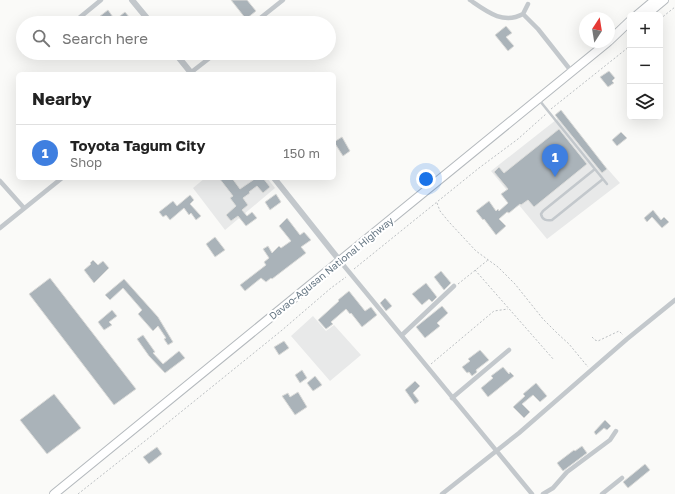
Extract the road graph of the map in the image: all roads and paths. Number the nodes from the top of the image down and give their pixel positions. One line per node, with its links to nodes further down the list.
1 (101, 0): 12 (street)
2 (132, 0): 13 (street)
3 (283, 0): 14 (street)
4 (470, 0): 11 (street)
5 (655, 0): 9 (highway)
6 (664, 0): 10 (highway)
7 (528, 4): 11 (street)
8 (675, 7): 15 (path)
9 (641, 12)
10 (650, 12)
11 (523, 14): 25 (street)
12 (82, 16)
13 (145, 16)
14 (263, 16)
15 (663, 17)
16 (627, 23): 18 (highway, Davao-Agusan National Highway)
17 (627, 30): 19 (highway, Davao-Agusan National Highway)
18 (615, 35)
19 (615, 38)
20 (601, 48): 25 (highway, Davao-Agusan National Highway)
21 (180, 60): 23 (street)
22 (208, 60): 24 (street)
23 (189, 72)
24 (193, 72)
25 (572, 72): 26 (highway, Davao-Agusan National Highway)
26 (538, 99): 27 (lane); 37 (highway, Davao-Agusan National Highway)
27 (595, 169): 28 (lane); 28 (lane)
28 (603, 179): 32 (lane)
29 (59, 180): 34 (street)
30 (276, 180): 37 (street)
31 (0, 181): 34 (street)
32 (607, 184)
33 (437, 202): 36 (path)
34 (24, 208): 35 (street)
35 (0, 228)
36 (489, 259): 38 (path); 48 (path)
37 (340, 261): 42 (street); 53 (highway, Davao-Agusan National Highway)
38 (475, 270): 39 (path); 41 (path)
39 (454, 286): 42 (street)
40 (675, 300): 44 (street)
41 (508, 309): 46 (path); 47 (path)
42 (402, 335): 47 (street)
43 (592, 337): 44 (path)
44 (627, 340): 48 (street)
45 (509, 350): 49 (street)
46 (554, 360)
47 (427, 367): 49 (street)
48 (591, 371): 51 (street)
49 (452, 398): 51 (street)
50 (616, 431): 56 (street)
51 (497, 451): 54 (street); 55 (street)
52 (622, 478): 57 (street)
53 (54, 494)
54 (442, 494)
55 (532, 494)
56 (543, 494)
57 (602, 494)

